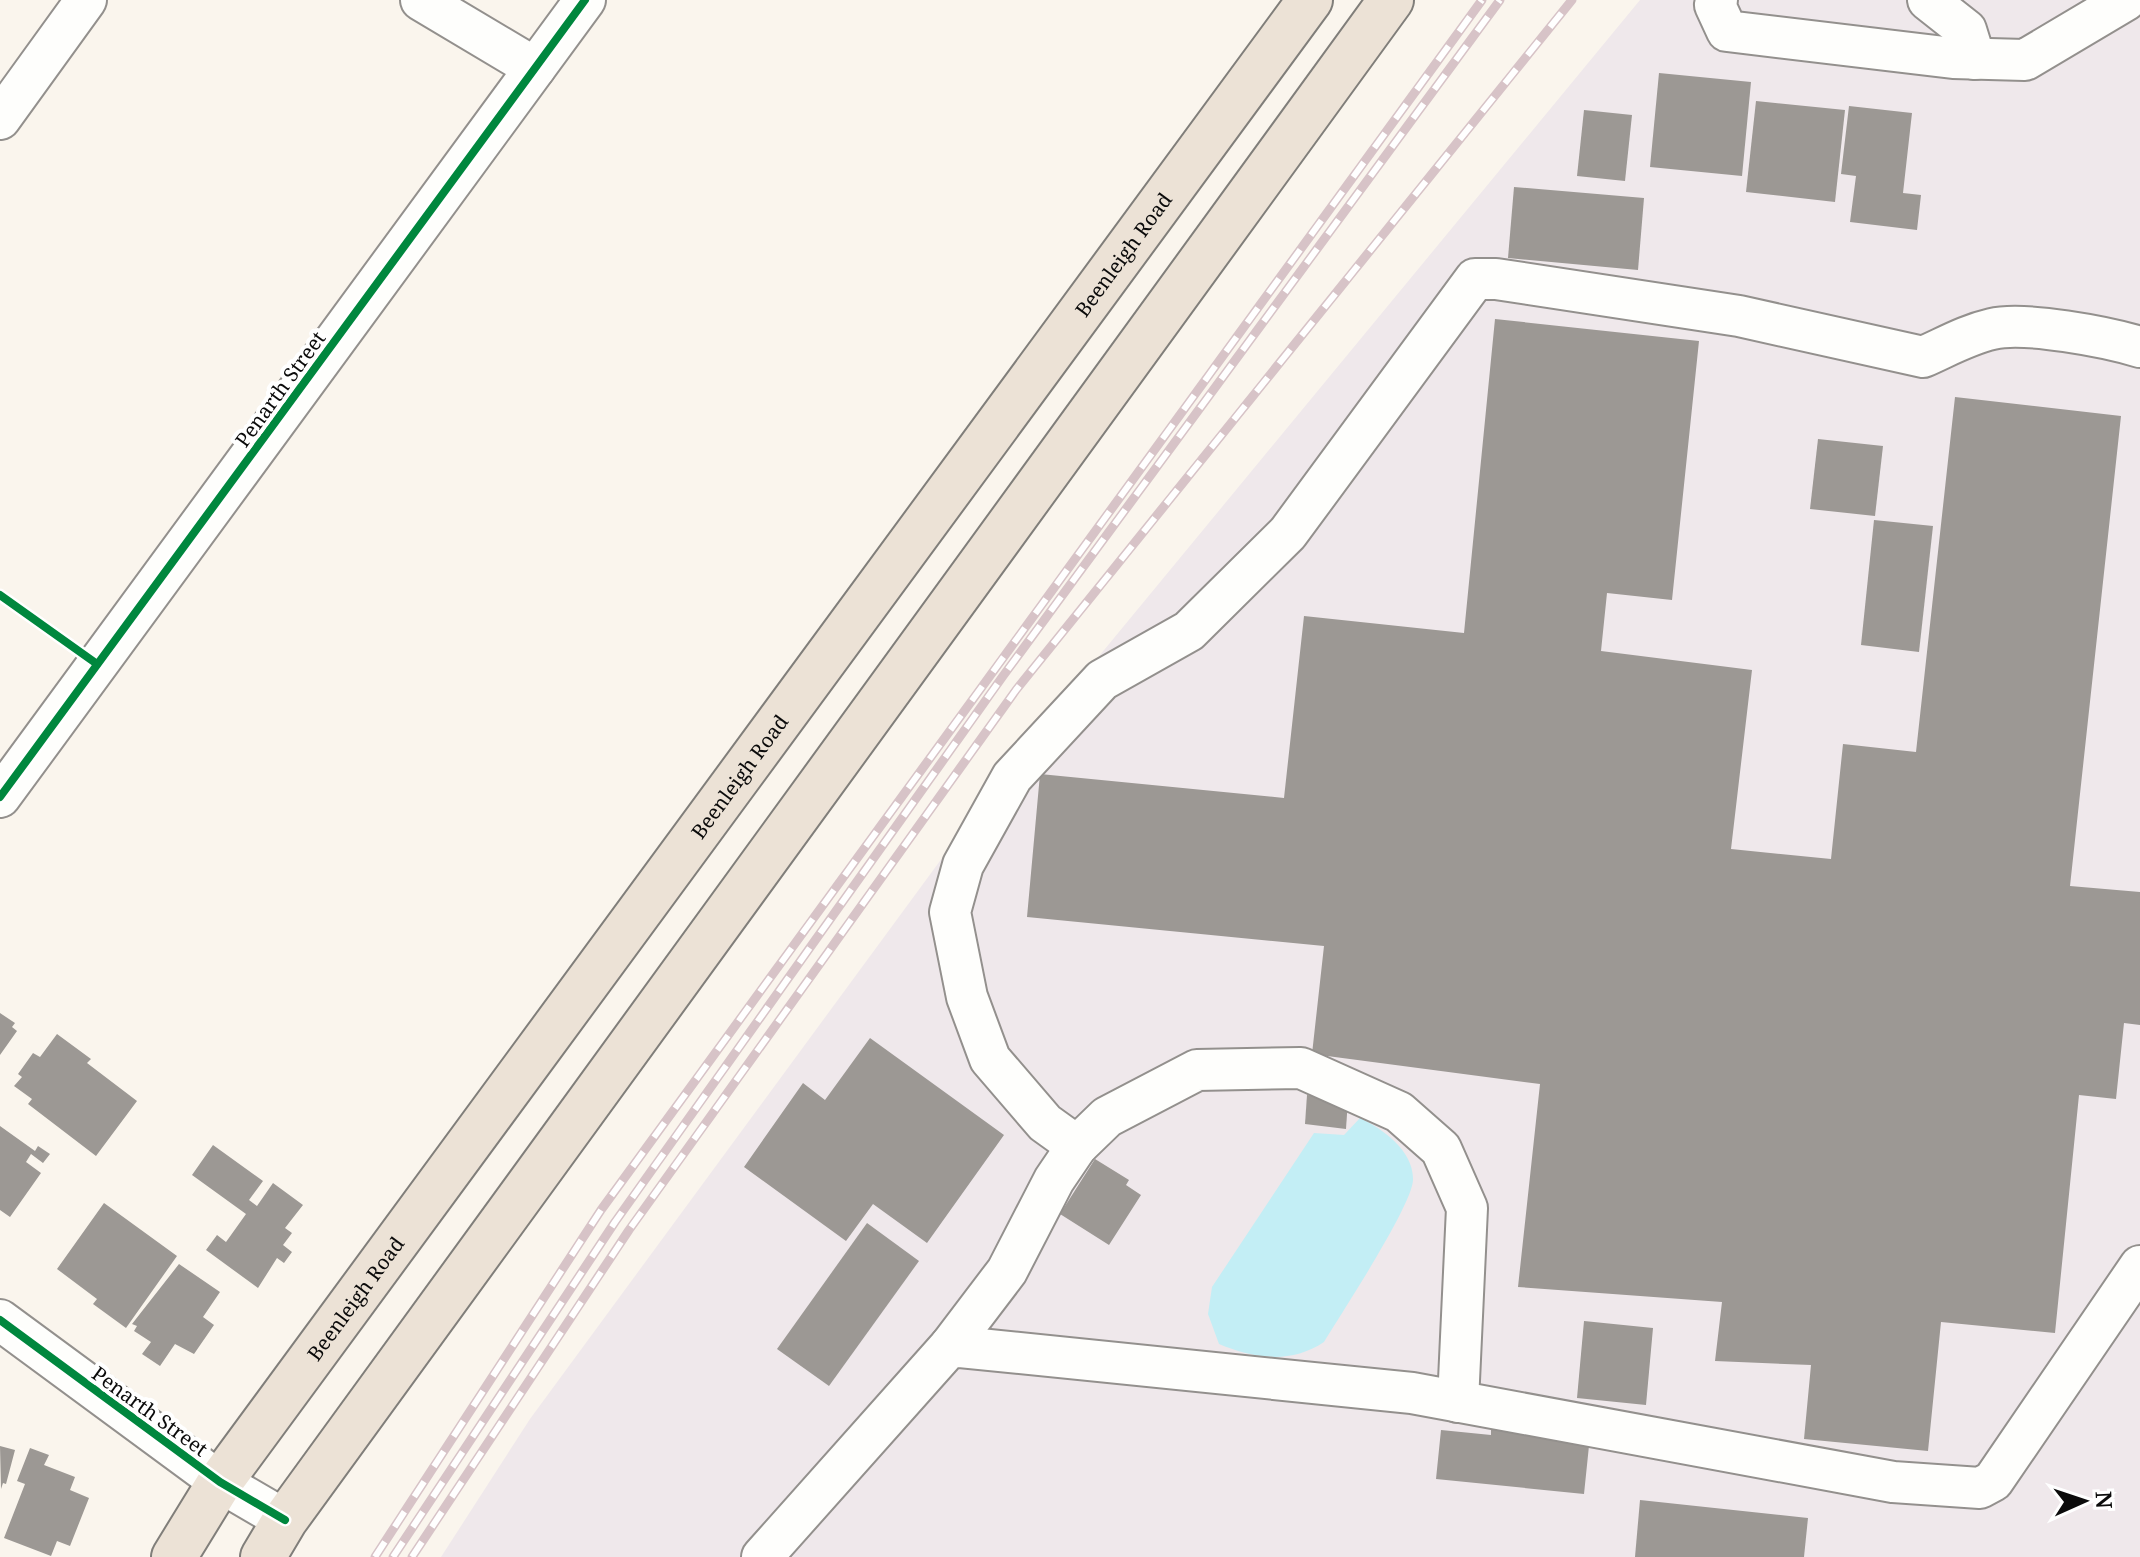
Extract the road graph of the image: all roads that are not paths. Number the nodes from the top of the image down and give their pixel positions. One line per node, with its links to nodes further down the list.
1 (86, 0): 11 (street)
2 (421, 0): 10 (street)
3 (585, 0): 10 (street, Penarth Street)
4 (1310, 0): 19 (main road, Beenleigh Road)
5 (1391, 0): 20 (main road)
6 (1717, 0): 9 (street)
7 (1928, 0): 9 (street)
8 (2106, 5): 9 (street)
9 (1975, 59)
10 (535, 68): 13 (street, Penarth Street)
11 (0, 119)
12 (2140, 347): 14 (street)
13 (0, 797)
14 (1077, 1146): 17 (street); 18 (street)
15 (2140, 1266): 18 (street)
16 (0, 1320): 19 (street, Penarth Street)
17 (950, 1346): 18 (street); 23 (street)
18 (1458, 1402)
19 (220, 1482): 20 (street, Penarth Street); 21 (main road, Beenleigh Road)
20 (285, 1520): 22 (main road)
21 (174, 1557)
22 (263, 1557)
23 (762, 1557)

